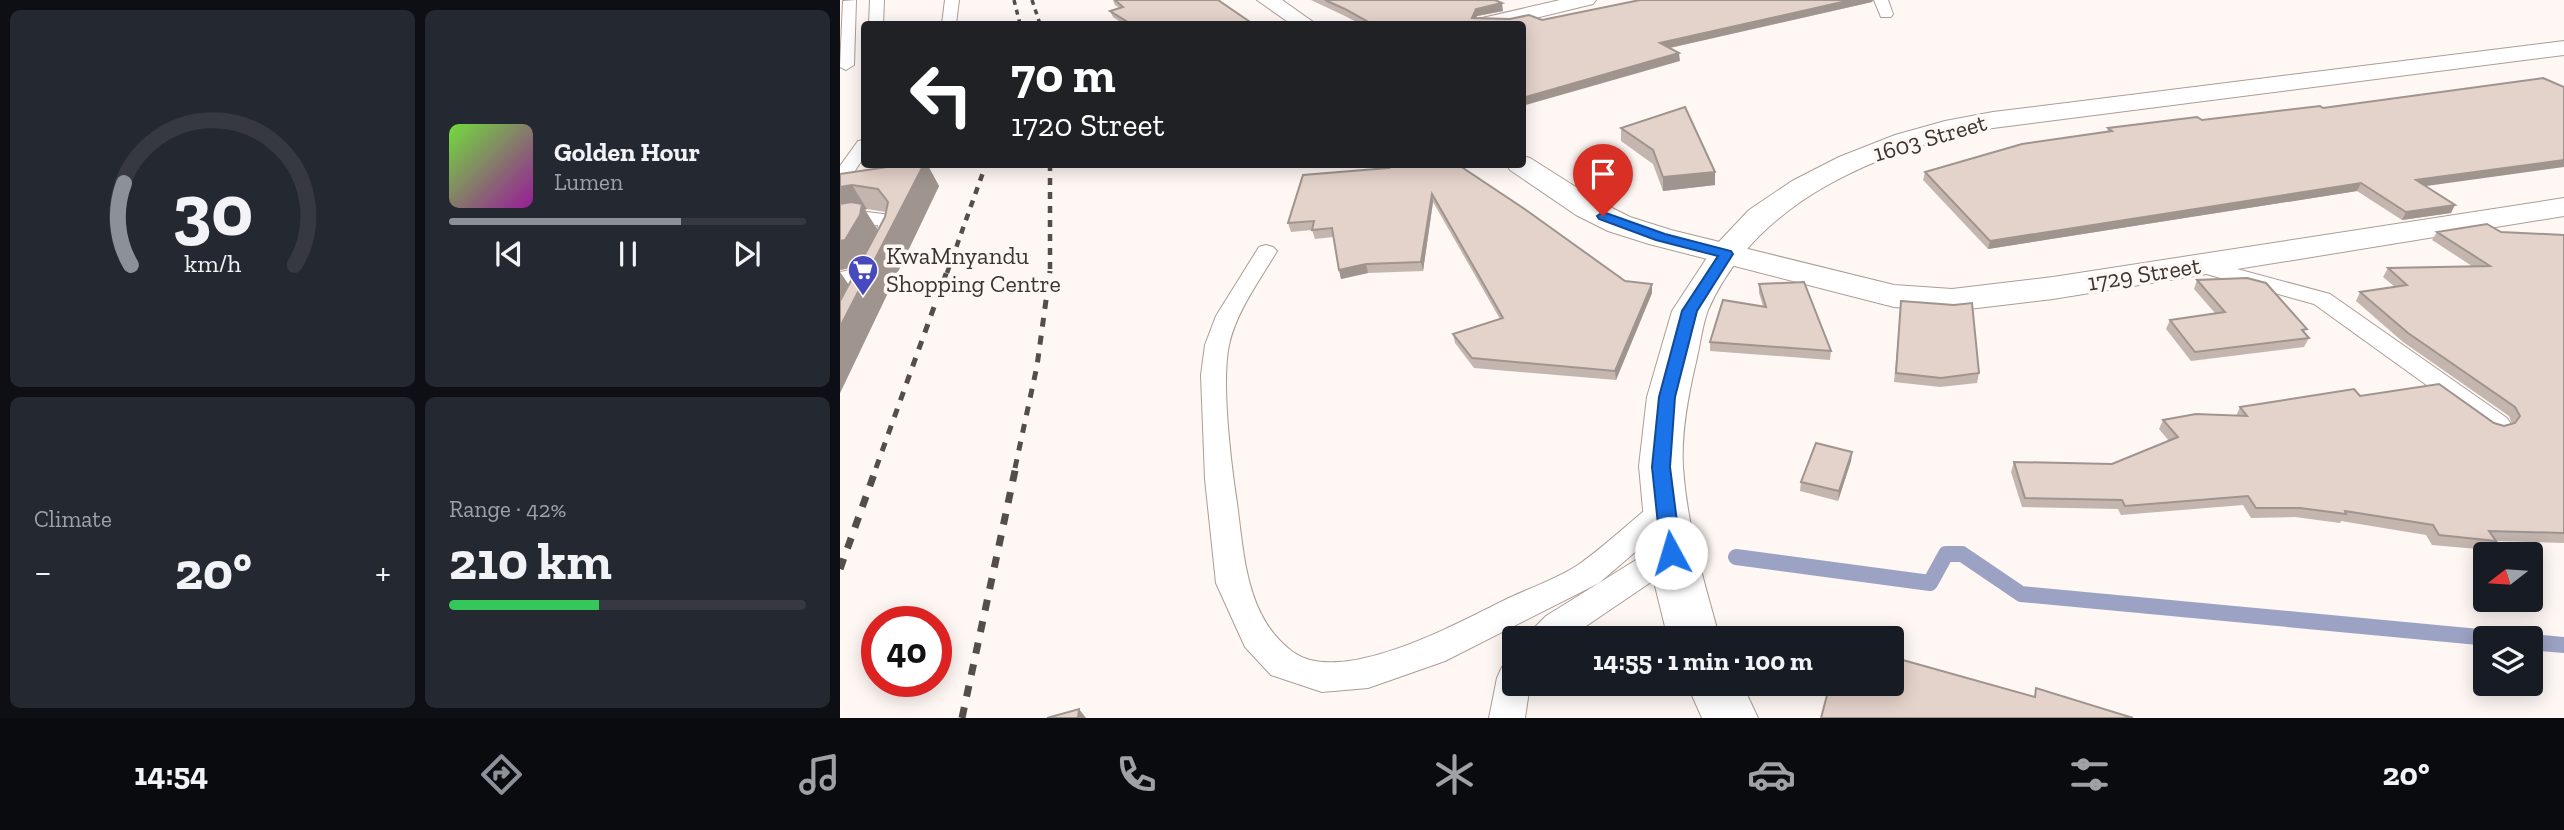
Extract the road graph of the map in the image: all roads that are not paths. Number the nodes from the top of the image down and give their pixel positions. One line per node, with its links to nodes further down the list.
1 (877, 0): 9 (lane)
2 (952, 0): 10 (lane)
3 (1267, 0): 11 (street)
4 (1586, 0): 7 (street)
5 (1881, 0): 8 (lane)
6 (848, 1): 15 (lane)
7 (1541, 4): 12 (street)
8 (1886, 14)
9 (876, 21)
10 (948, 21)
11 (1300, 21)
12 (1494, 21)
13 (2564, 48): 22 (street, 1603 Street)
14 (861, 61): 15 (lane)
15 (843, 66)
16 (861, 149): 18 (lane)
17 (1526, 168): 22 (street, 1729 Street)
18 (840, 178)
19 (2564, 207): 23 (street, 1729 Street)
20 (840, 223): 24 (lane)
21 (1266, 251): 28 (lane)
22 (1726, 254): 23 (street, 1729 Street); 28 (street, 1603 Street)
23 (2200, 265): 27 (lane)
24 (872, 273): 25 (lane); 26 (lane)
25 (840, 279)
26 (859, 297)
27 (2498, 424)
28 (1666, 509): 29 (street, 1603 Street)
29 (1671, 553): 30 (lane); 31 (street, 1603 Street)
30 (1558, 626)
31 (1691, 626)
32 (1511, 696): 34 (lane)
33 (1720, 696): 35 (street)
34 (1507, 718)
35 (1730, 718)

